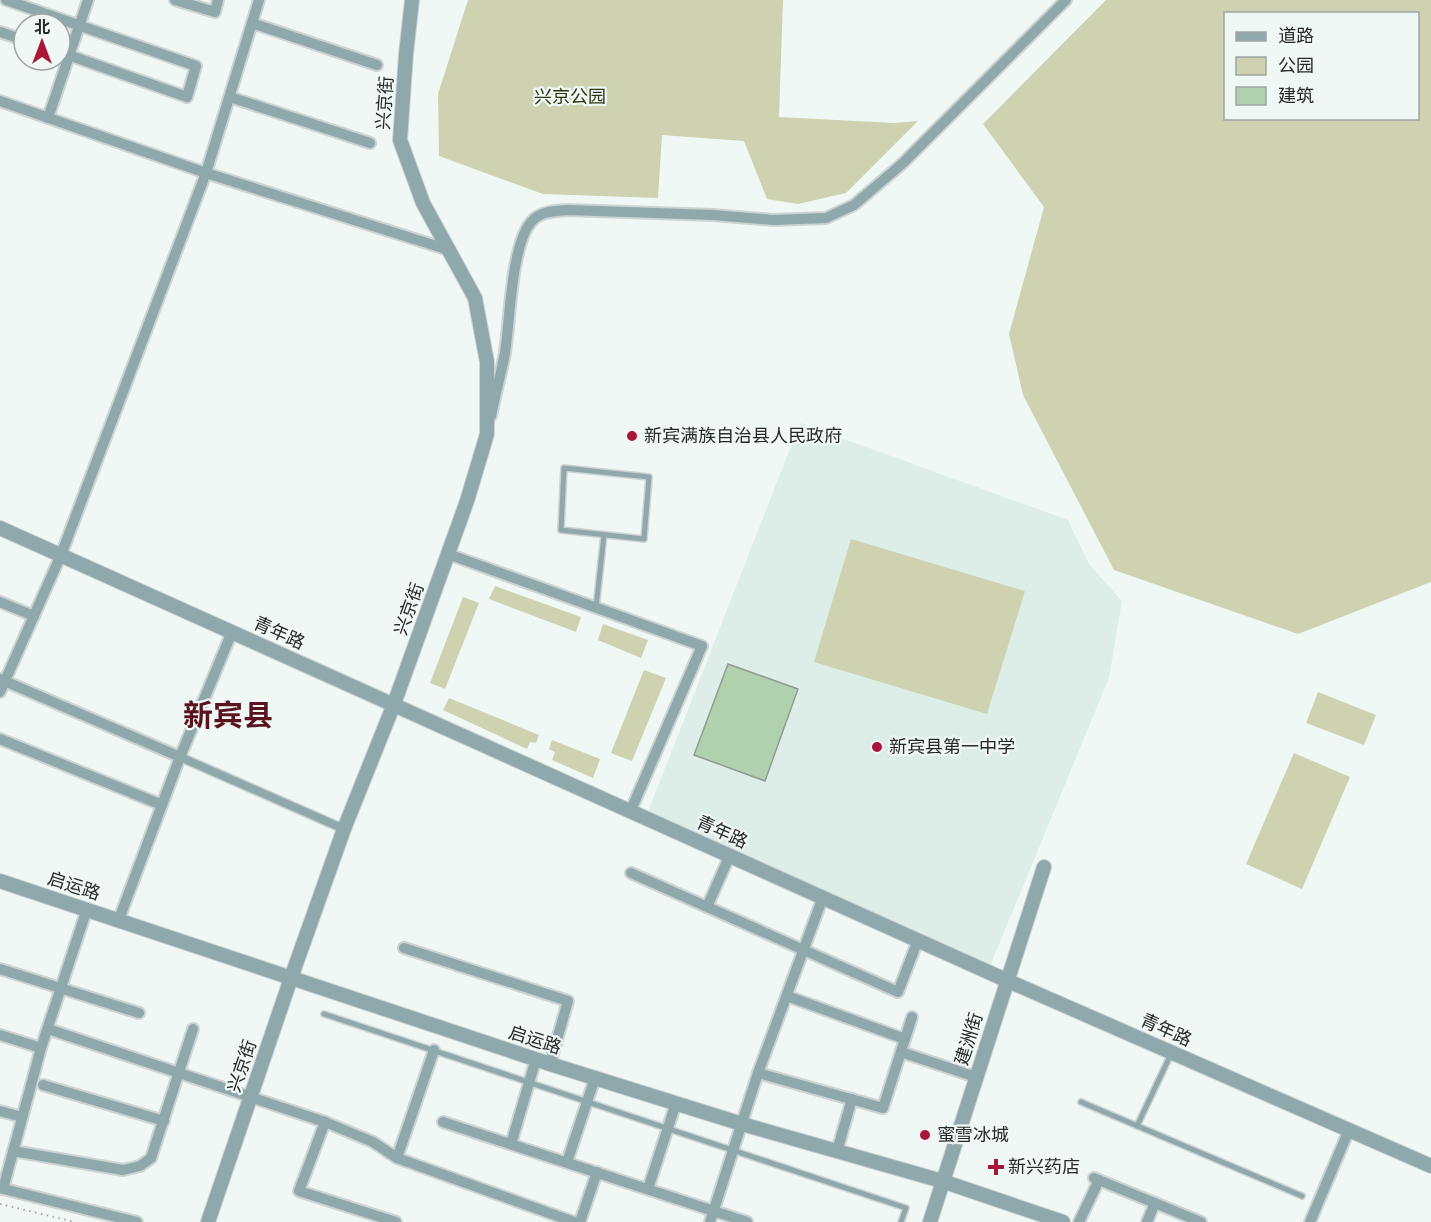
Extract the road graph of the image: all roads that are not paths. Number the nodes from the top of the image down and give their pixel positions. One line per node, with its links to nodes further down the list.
1 (6, 0): 9 (street)
2 (88, 0): 9 (street)
3 (175, 0): 4 (street)
4 (218, 0)
5 (259, 0): 8 (street)
6 (412, 0): 19 (street, 兴京街)
7 (1066, 0): 20 (street)
8 (252, 23): 12 (street); 14 (street)
9 (80, 25): 10 (street); 11 (street)
10 (72, 40)
11 (72, 56)
12 (377, 65)
13 (60, 72): 16 (street)
14 (230, 97): 17 (street); 18 (street)
15 (0, 101): 16 (street)
16 (48, 118): 18 (street)
17 (370, 143)
18 (206, 173): 19 (street); 24 (street)
19 (449, 250): 20 (street, 兴京街)
20 (487, 434): 23 (street, 兴京街)
21 (0, 528): 24 (street, 青年路)
22 (604, 534): 22 (lane); 26 (lane)
23 (448, 554): 26 (street); 30 (street, 兴京街)
24 (60, 555): 27 (street); 28 (street, 青年路)
25 (0, 602): 27 (street)
26 (597, 608): 34 (street)
27 (34, 616): 29 (street)
28 (232, 632): 30 (street, 青年路); 32 (street)
29 (2, 684): 32 (street)
30 (394, 704): 34 (street, 青年路); 35 (street, 兴京街)
31 (0, 740): 33 (street)
32 (180, 757): 33 (street); 35 (street)
33 (162, 805): 43 (street)
34 (632, 810): 36 (street, 青年路)
35 (344, 829): 48 (street, 兴京街)
36 (730, 855): 40 (street, 青年路); 41 (street)
37 (1044, 867): 49 (street, 建洲街)
38 (631, 873): 41 (street)
39 (0, 881): 42 (street, 启运路)
40 (823, 897): 44 (street, 青年路); 46 (street)
41 (707, 907): 46 (street)
42 (87, 909): 43 (street, 启运路); 50 (street)
43 (119, 919): 48 (street, 启运路)
44 (918, 940): 46 (street); 49 (street, 青年路)
45 (404, 948): 64 (street)
46 (803, 950): 51 (street)
47 (0, 969): 50 (street)
48 (291, 978): 63 (street, 启运路); 71 (street, 兴京街)
49 (1006, 980): 62 (street, 青年路); 67 (street, 建洲街)
50 (61, 988): 52 (street); 55 (street)
51 (787, 996): 58 (street); 66 (street)
52 (139, 1013)
53 (324, 1014): 60 (lane)
54 (912, 1017): 58 (street)
55 (48, 1029): 59 (street); 65 (street)
56 (193, 1029): 65 (street)
57 (0, 1035): 59 (street)
58 (905, 1039): 61 (street)
59 (41, 1048): 77 (street)
60 (434, 1050): 69 (lane); 89 (street)
61 (901, 1052): 67 (street); 72 (street)
62 (1172, 1052): 82 (lane); 84 (street, 青年路)
63 (536, 1059): 64 (street, 启运路); 69 (street)
64 (550, 1064): 68 (street, 启运路)
65 (179, 1073): 71 (street); 78 (street)
66 (758, 1073): 72 (street); 81 (street)
67 (976, 1077): 93 (street, 建洲街)
68 (595, 1078): 73 (street); 75 (street, 启运路)
69 (529, 1082): 73 (lane); 85 (street)
70 (43, 1085): 78 (street)
71 (251, 1096): 79 (street); 101 (street, 兴京街)
72 (852, 1100): 88 (street)
73 (587, 1101): 83 (lane); 90 (street)
74 (1081, 1102): 82 (lane)
75 (676, 1103): 81 (street, 启运路); 83 (street)
76 (0, 1111): 77 (street)
77 (22, 1117): 87 (street)
78 (164, 1121): 87 (street)
79 (325, 1122): 89 (street); 102 (street)
80 (443, 1122): 85 (street)
81 (741, 1124): 86 (street); 88 (street, 启运路)
82 (1137, 1126): 96 (lane)
83 (668, 1127): 86 (lane); 95 (street)
84 (1349, 1130): 91 (street, 青年路); 112 (street)
85 (511, 1144): 90 (street)
86 (733, 1150): 98 (street); 107 (lane)
87 (13, 1151): 94 (street)
88 (837, 1151): 93 (street, 启运路)
89 (397, 1158): 103 (street)
90 (567, 1162): 92 (street)
91 (1431, 1166)
92 (597, 1172): 95 (street); 104 (street)
93 (942, 1181): 108 (street, 建洲街); 109 (street, 启运路)
94 (1, 1188): 100 (street)
95 (648, 1189): 98 (street)
96 (1302, 1196)
97 (1155, 1203): 99 (street); 110 (street); 111 (street)
98 (714, 1211): 105 (street); 106 (street)
99 (1197, 1221)
100 (137, 1222)
101 (208, 1222)
102 (396, 1222)
103 (574, 1222)
104 (580, 1222)
105 (710, 1222)
106 (747, 1222)
107 (901, 1222)
108 (930, 1222)
109 (1063, 1222)
110 (1079, 1222)
111 (1146, 1222)
112 (1310, 1222)

